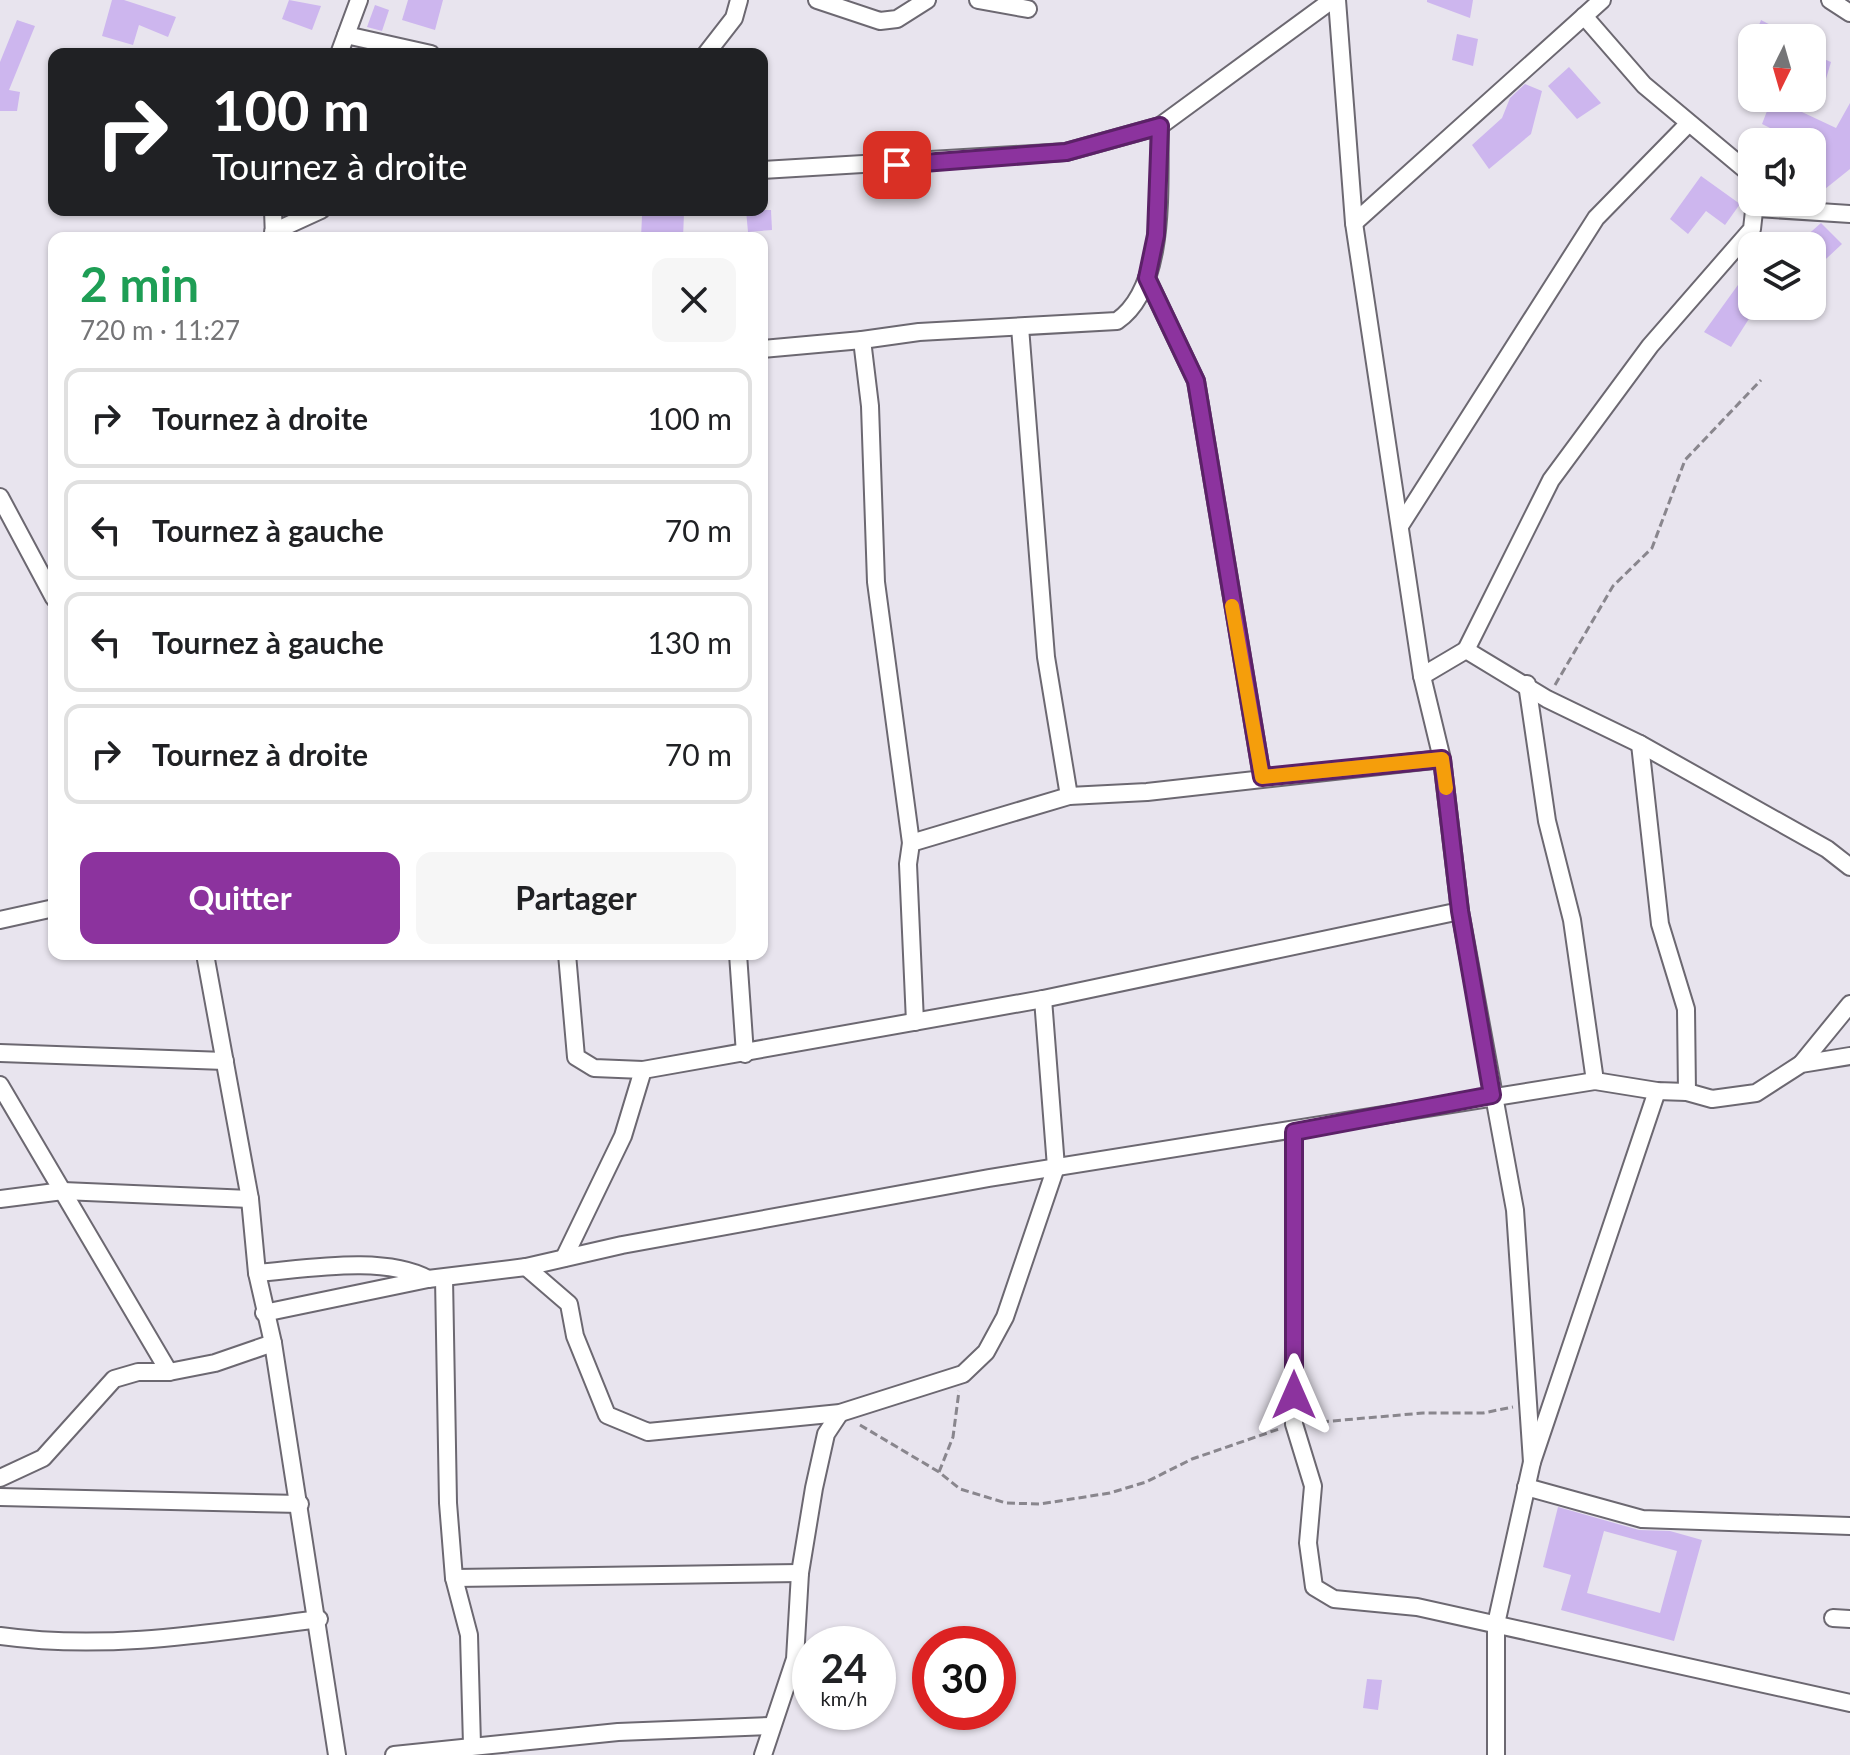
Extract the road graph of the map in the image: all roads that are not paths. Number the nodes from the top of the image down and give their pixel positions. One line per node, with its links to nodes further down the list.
1 (359, 0): 12 (street)
2 (739, 0): 15 (street)
3 (817, 0): 4 (street)
4 (927, 0)
5 (978, 0): 9 (street)
6 (1335, 0): 17 (street); 24 (street)
7 (1602, 0): 11 (street)
8 (1830, 0): 10 (street)
9 (1028, 9)
10 (1850, 13)
11 (1584, 16): 16 (street); 24 (street)
12 (346, 35): 13 (street); 14 (street)
13 (341, 48)
14 (404, 48)
15 (711, 48)
16 (1688, 124): 18 (street); 31 (street)
17 (1160, 126): 19 (street); 26 (street)
18 (1738, 164)
19 (768, 170)
20 (1826, 212): 21 (street)
21 (1850, 214)
22 (310, 216): 25 (street)
23 (1754, 216): 33 (street)
24 (1354, 223): 31 (street)
25 (280, 232)
26 (1147, 278): 27 (street); 38 (street)
27 (1020, 327): 28 (street); 39 (street)
28 (862, 340): 29 (street); 40 (street)
29 (768, 348)
30 (0, 497): 32 (street)
31 (1400, 526): 34 (street)
32 (48, 587)
33 (1466, 650): 34 (street); 35 (street)
34 (1422, 676): 37 (street)
35 (1527, 684): 36 (street); 57 (street)
36 (1640, 744): 41 (street); 60 (street)
37 (1442, 759): 38 (street); 43 (street)
38 (1262, 777): 39 (street)
39 (1069, 796): 40 (street)
40 (911, 843): 50 (street)
41 (1850, 867)
42 (48, 909): 44 (street)
43 (1460, 911): 48 (street); 61 (street)
44 (0, 920)
45 (206, 960): 54 (street)
46 (568, 960): 56 (street)
47 (738, 960): 52 (street)
48 (1043, 999): 50 (street); 63 (street)
49 (1850, 1004): 55 (street)
50 (915, 1022): 52 (street)
51 (0, 1053): 54 (street)
52 (745, 1054): 56 (street)
53 (1850, 1056): 55 (street)
54 (225, 1061): 66 (street)
55 (1801, 1064): 60 (street)
56 (643, 1070): 67 (street)
57 (1595, 1081): 59 (street); 61 (street)
58 (0, 1085): 64 (street)
59 (1657, 1091): 60 (street); 75 (street)
60 (1687, 1092)
61 (1492, 1095): 62 (street); 75 (street)
62 (1294, 1132): 63 (street); 86 (street)
63 (1056, 1167): 67 (street); 74 (street)
64 (63, 1191): 65 (street); 66 (street); 73 (street)
65 (0, 1199)
66 (250, 1199): 69 (street)
67 (564, 1258): 68 (street)
68 (526, 1267): 70 (street); 74 (street)
69 (257, 1273): 70 (street); 71 (street)
70 (436, 1279): 71 (street); 82 (street)
71 (264, 1313): 72 (street)
72 (273, 1343): 73 (street); 79 (street)
73 (169, 1372): 76 (street)
74 (840, 1413): 81 (street)
75 (1532, 1462): 77 (street)
76 (0, 1478)
77 (1526, 1487): 80 (street); 86 (street)
78 (0, 1497): 79 (street)
79 (300, 1504): 84 (street)
80 (1850, 1526)
81 (800, 1573): 82 (street); 89 (street)
82 (454, 1578): 90 (street)
83 (1833, 1618): 85 (street)
84 (319, 1619): 87 (street); 91 (street)
85 (1850, 1619)
86 (1496, 1624): 88 (street); 94 (street)
87 (0, 1636)
88 (1850, 1703)
89 (771, 1726): 90 (street); 93 (street)
90 (472, 1745): 92 (street)
91 (337, 1755)
92 (394, 1755)
93 (763, 1755)
94 (1496, 1755)

